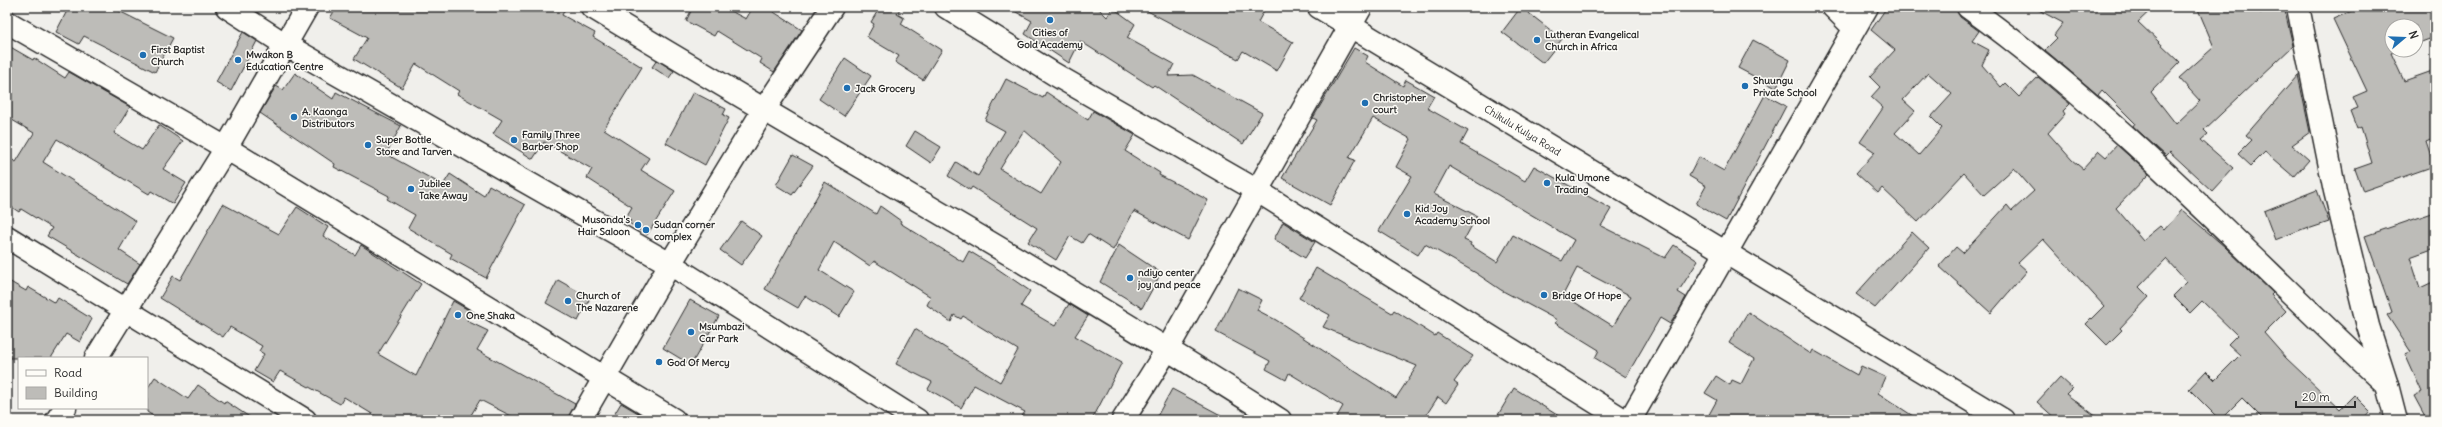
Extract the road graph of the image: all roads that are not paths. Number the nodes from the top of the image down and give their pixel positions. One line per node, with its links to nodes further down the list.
1 (227, 7): 15 (street)
2 (307, 7): 15 (street)
3 (592, 7): 16 (street)
4 (832, 7): 16 (street)
5 (946, 7): 18 (street)
6 (1319, 7): 13 (street, Chikulu Kulya Road)
7 (1361, 7): 13 (street)
8 (1833, 7): 14 (street)
9 (1867, 7): 14 (street)
10 (1968, 7): 26 (street)
11 (2298, 7): 26 (street)
12 (7, 22): 17 (street)
13 (1351, 26): 18 (street); 20 (street, Chikulu Kulya Road)
14 (1854, 28): 20 (street)
15 (286, 45): 17 (street); 21 (street)
16 (763, 111): 21 (street); 23 (street)
17 (226, 148): 22 (street); 25 (street)
18 (1256, 190): 23 (street); 35 (street)
19 (7, 237): 22 (street)
20 (1726, 254): 36 (street); 37 (street, Chikulu Kulya Road)
21 (670, 264): 25 (street); 32 (street)
22 (126, 309): 24 (street); 29 (street)
23 (1168, 348): 33 (street); 34 (street)
24 (97, 357)
25 (604, 380): 30 (street); 31 (street)
26 (2387, 385): 38 (street)
27 (64, 409): 28 (street)
28 (58, 420)
29 (305, 420)
30 (580, 420)
31 (674, 420)
32 (917, 420)
33 (1123, 420)
34 (1280, 420)
35 (1624, 420)
36 (1630, 420)
37 (2003, 420)
38 (2396, 420)

